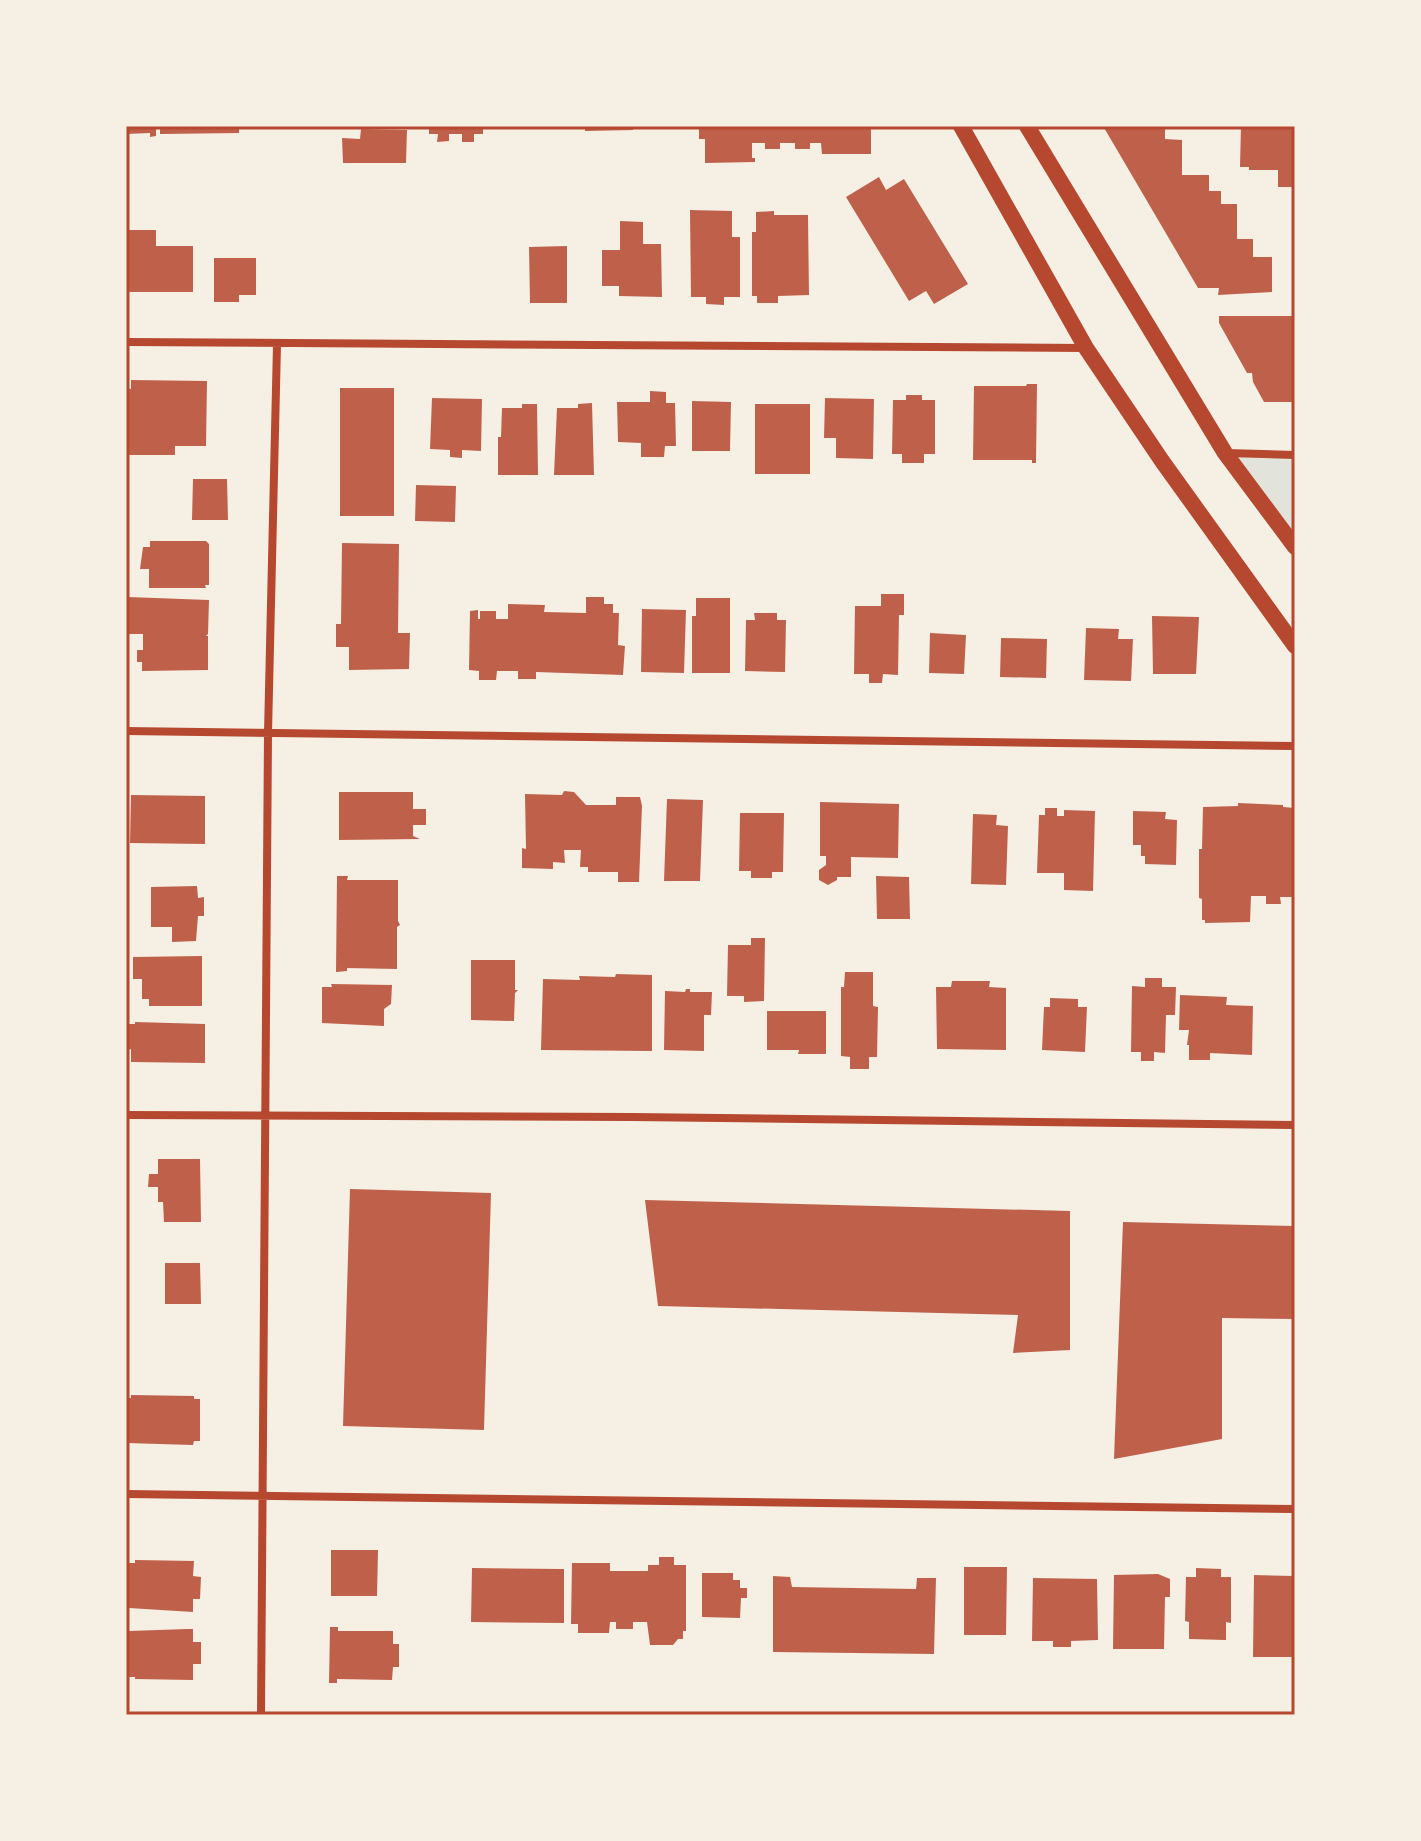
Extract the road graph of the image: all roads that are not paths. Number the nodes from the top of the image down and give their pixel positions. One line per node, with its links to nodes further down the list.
1 (961, 126): 5 (main road)
2 (1027, 126): 6 (main road)
3 (126, 342): 4 (street)
4 (277, 345): 5 (street); 11 (street)
5 (1086, 348): 9 (main road)
6 (1225, 453): 7 (street); 8 (main road)
7 (1295, 455)
8 (1295, 547)
9 (1295, 646)
10 (126, 731): 11 (street)
11 (268, 733): 12 (street); 14 (street)
12 (1295, 746)
13 (126, 1115): 14 (street)
14 (264, 1117): 15 (street); 17 (street)
15 (1295, 1125)
16 (126, 1494): 17 (street)
17 (262, 1496): 18 (street); 19 (street)
18 (1295, 1509)
19 (261, 1715)

